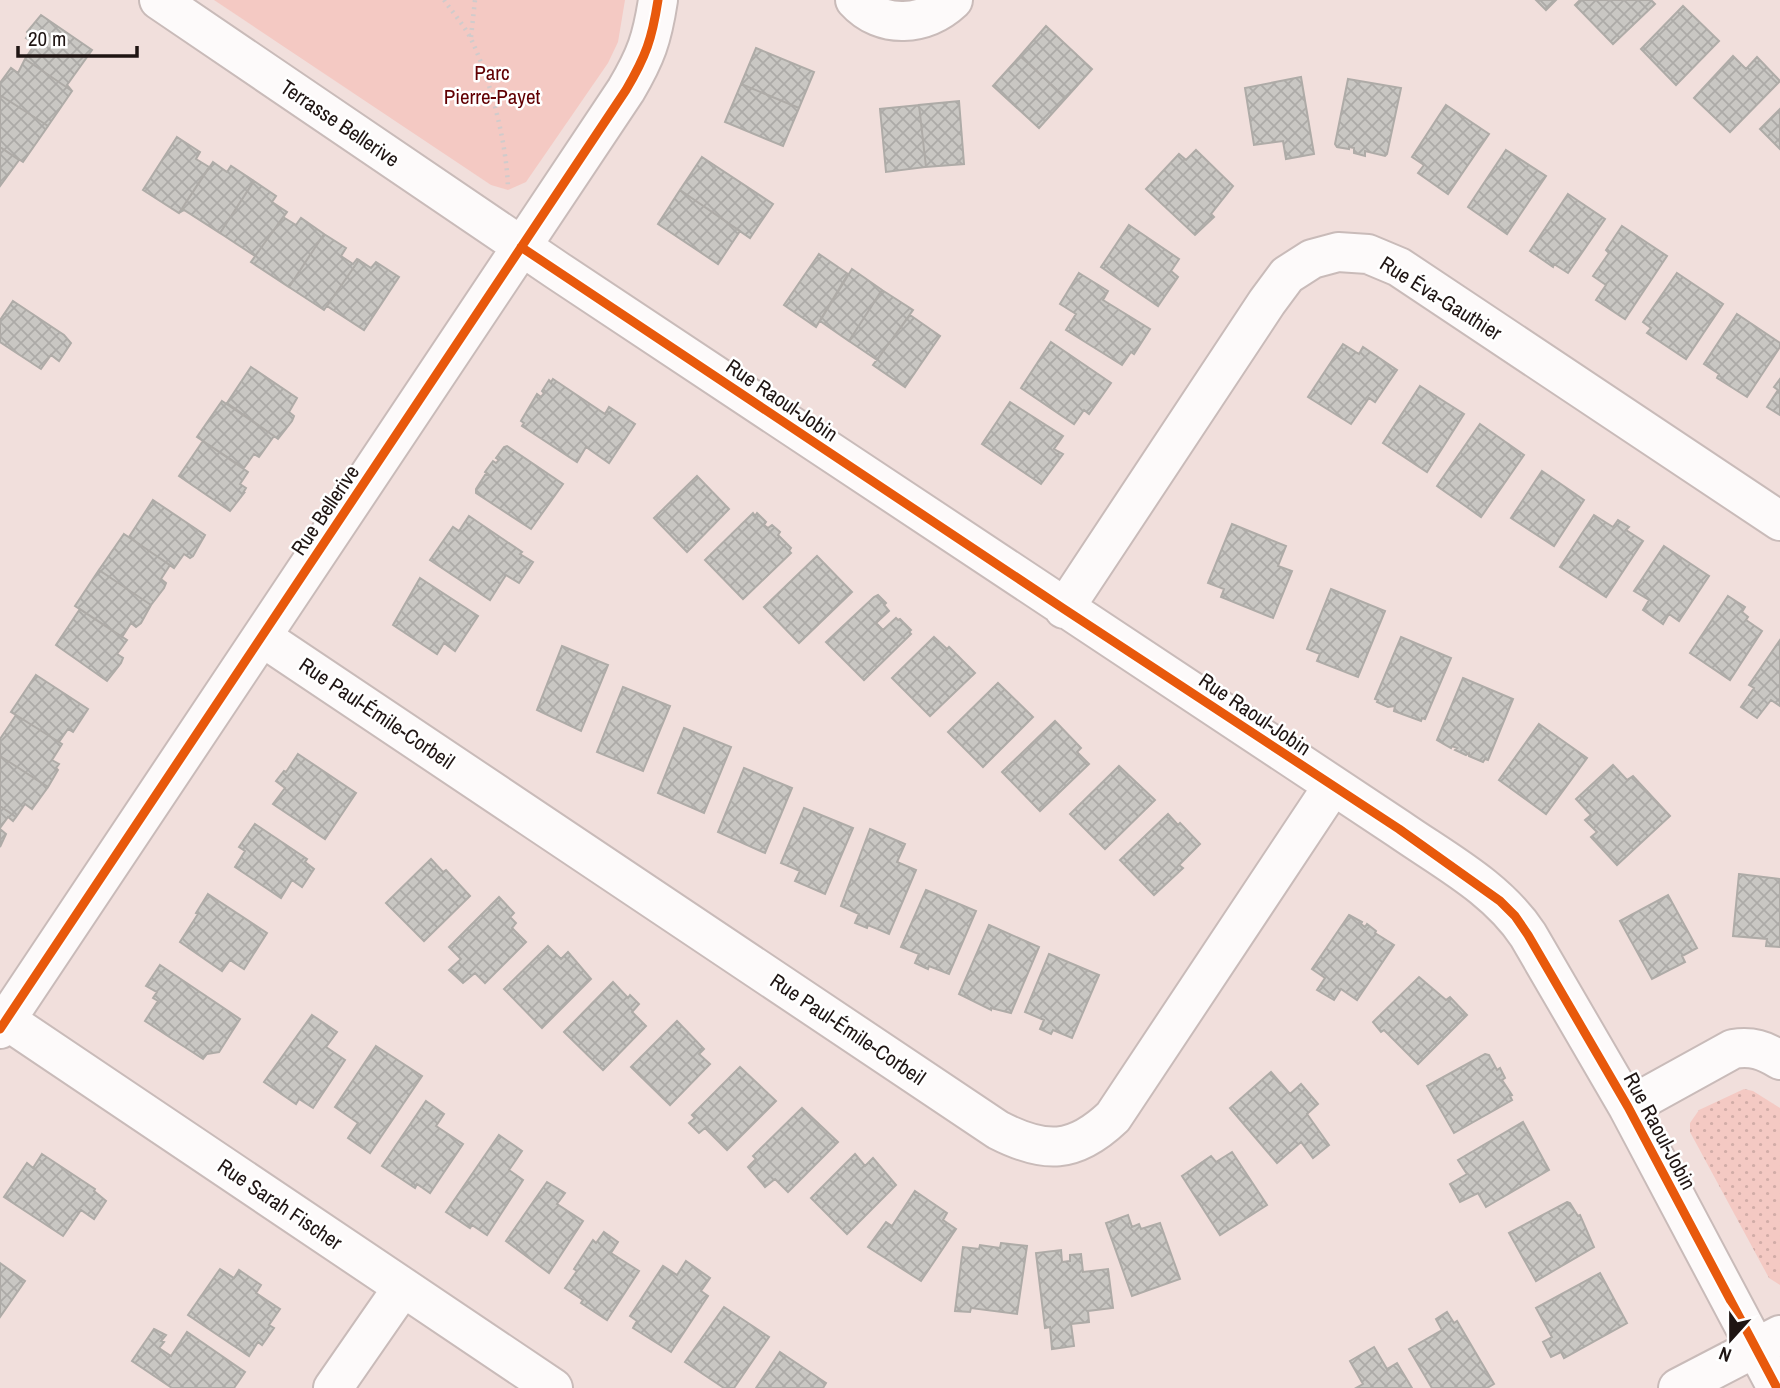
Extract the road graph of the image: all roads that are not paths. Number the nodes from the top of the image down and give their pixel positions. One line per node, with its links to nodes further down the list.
1 (159, 0): 5 (street, Terrasse Bellerive)
2 (657, 0): 5 (street, Rue Bellerive)
3 (855, 0): 4 (street)
4 (953, 0)
5 (521, 247): 7 (street, Rue Raoul-Jobin); 8 (street, Rue Bellerive)
6 (1780, 521): 7 (street, Rue Éva-Gauthier)
7 (1064, 609): 9 (street, Rue Raoul-Jobin)
8 (262, 637): 9 (street, Rue Paul-Émile-Corbeil); 10 (street, Rue Bellerive)
9 (1332, 787): 12 (street, Rue Raoul-Jobin)
10 (3, 1024): 13 (street, Rue Sarah Fischer)
11 (1780, 1060): 12 (street)
12 (1628, 1107): 14 (street, Rue Raoul-Jobin)
13 (403, 1287): 15 (street); 16 (street, Rue Sarah Fischer)
14 (1768, 1341): 17 (street); 18 (street, Rue Raoul-Jobin)
15 (333, 1388)
16 (553, 1388)
17 (1678, 1388)
18 (1777, 1388)

